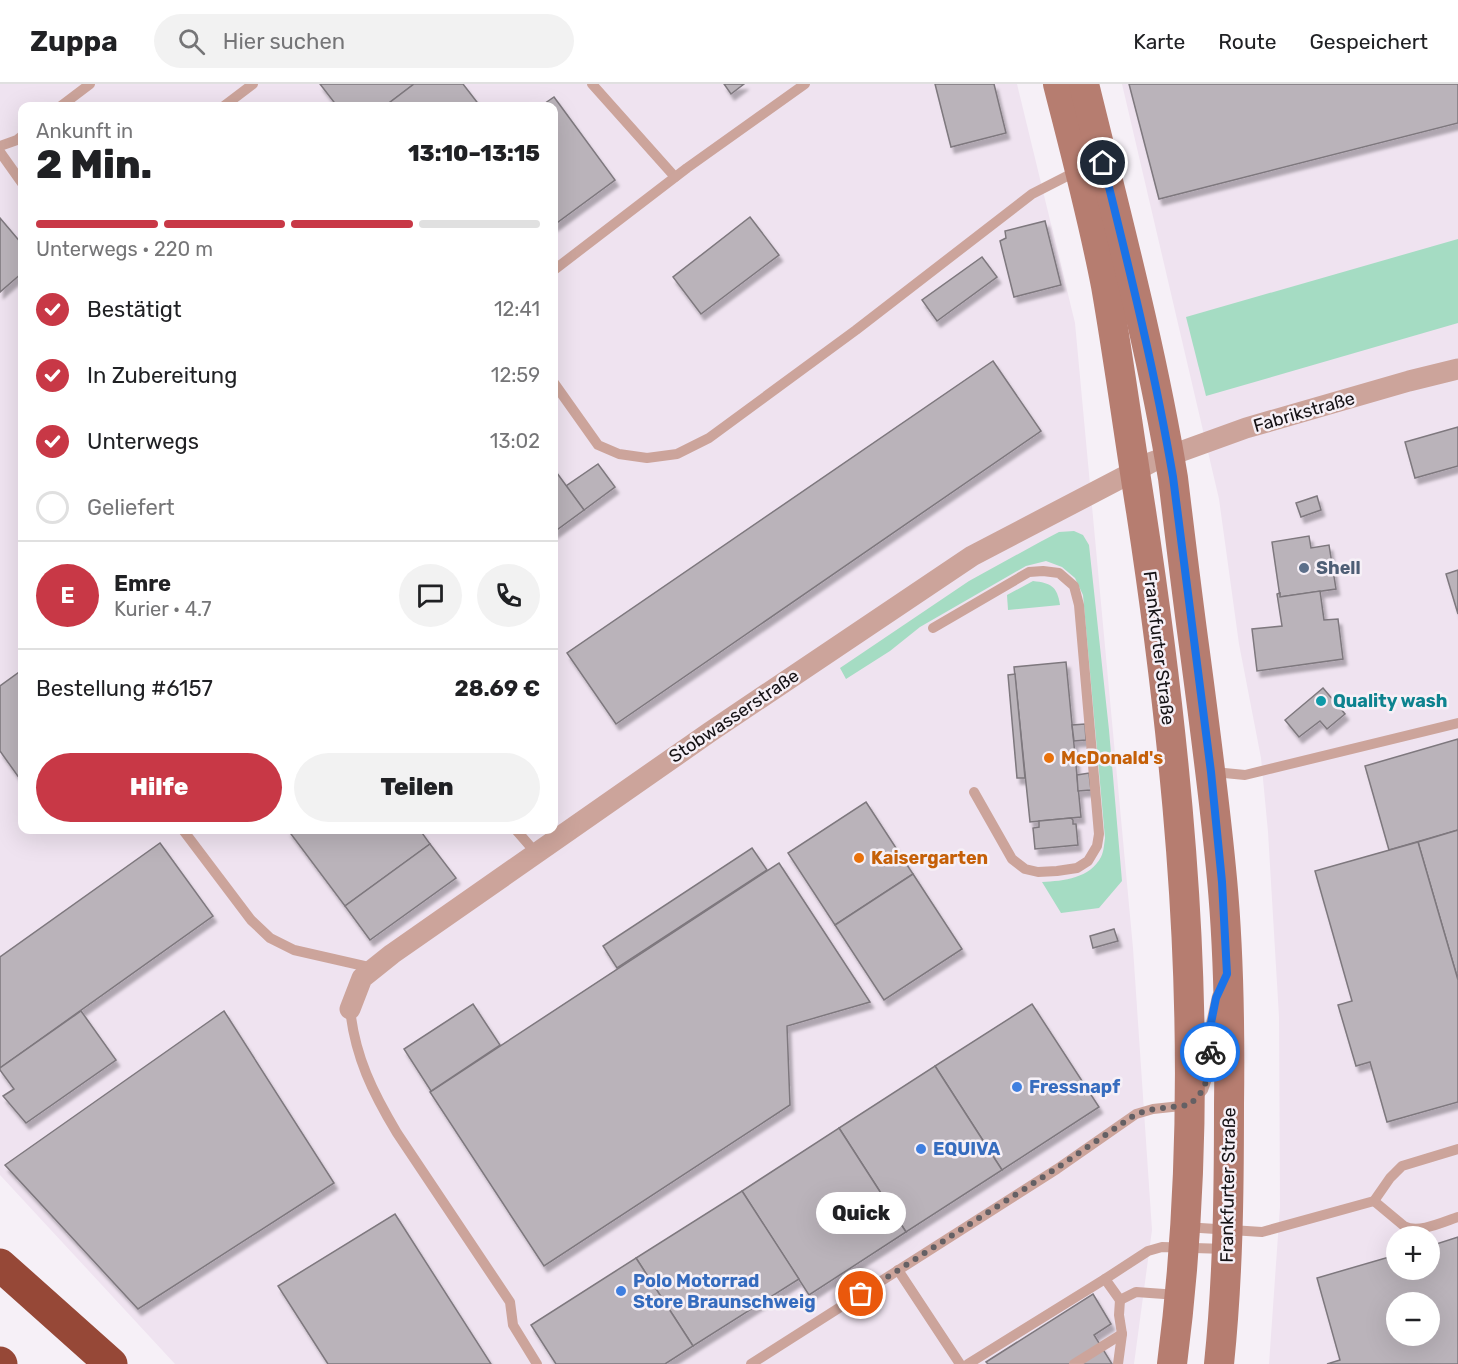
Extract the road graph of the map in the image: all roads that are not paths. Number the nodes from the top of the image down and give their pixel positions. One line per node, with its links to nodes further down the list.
1 (90, 84): 7 (lane)
2 (253, 84): 8 (lane)
3 (592, 84): 14 (lane)
4 (805, 84): 14 (lane)
5 (1058, 84): 12 (main road, Frankfurter Straße)
6 (1084, 84): 18 (main road, Frankfurter Straße)
7 (66, 102)
8 (229, 102)
9 (18, 139): 10 (lane)
10 (0, 146)
11 (0, 152): 13 (lane)
12 (1080, 170): 17 (lane); 18 (main road, Frankfurter Straße)
13 (18, 177)
14 (675, 177): 15 (lane)
15 (558, 267)
16 (1458, 369): 18 (street, Fabrikstraße)
17 (558, 389)
18 (1152, 462): 21 (main road, Frankfurter Straße); 25 (street, Stobwasserstraße); 29 (main road, Frankfurter Straße)
19 (933, 628): 22 (lane)
20 (1458, 723): 21 (lane)
21 (1211, 772): 27 (main road, Frankfurter Straße)
22 (974, 792)
23 (186, 834): 26 (lane)
24 (519, 834): 25 (lane)
25 (536, 853): 26 (street, Stobwasserstraße)
26 (374, 968): 28 (street, Stobwasserstraße)
27 (1227, 974): 29 (lane); 34 (main road, Frankfurter Straße)
28 (351, 1009): 42 (lane)
29 (1190, 1105): 33 (main road, Frankfurter Straße); 36 (lane)
30 (1458, 1149): 31 (lane)
31 (1374, 1201): 32 (lane); 34 (lane)
32 (1458, 1217)
33 (1184, 1238): 34 (lane); 34 (lane); 37 (lane); 38 (main road, Frankfurter Straße)
34 (1227, 1240): 49 (main road, Frankfurter Straße)
35 (0, 1264): 41 (highway)
36 (898, 1270): 43 (lane); 44 (lane)
37 (1105, 1279): 39 (lane); 45 (lane)
38 (1180, 1296): 39 (lane); 48 (main road, Frankfurter Straße)
39 (1120, 1300): 40 (lane)
40 (1122, 1334): 46 (lane); 47 (lane)
41 (111, 1364)
42 (537, 1364)
43 (751, 1364)
44 (960, 1364)
45 (968, 1364)
46 (1074, 1364)
47 (1118, 1364)
48 (1172, 1364)
49 (1220, 1364)

